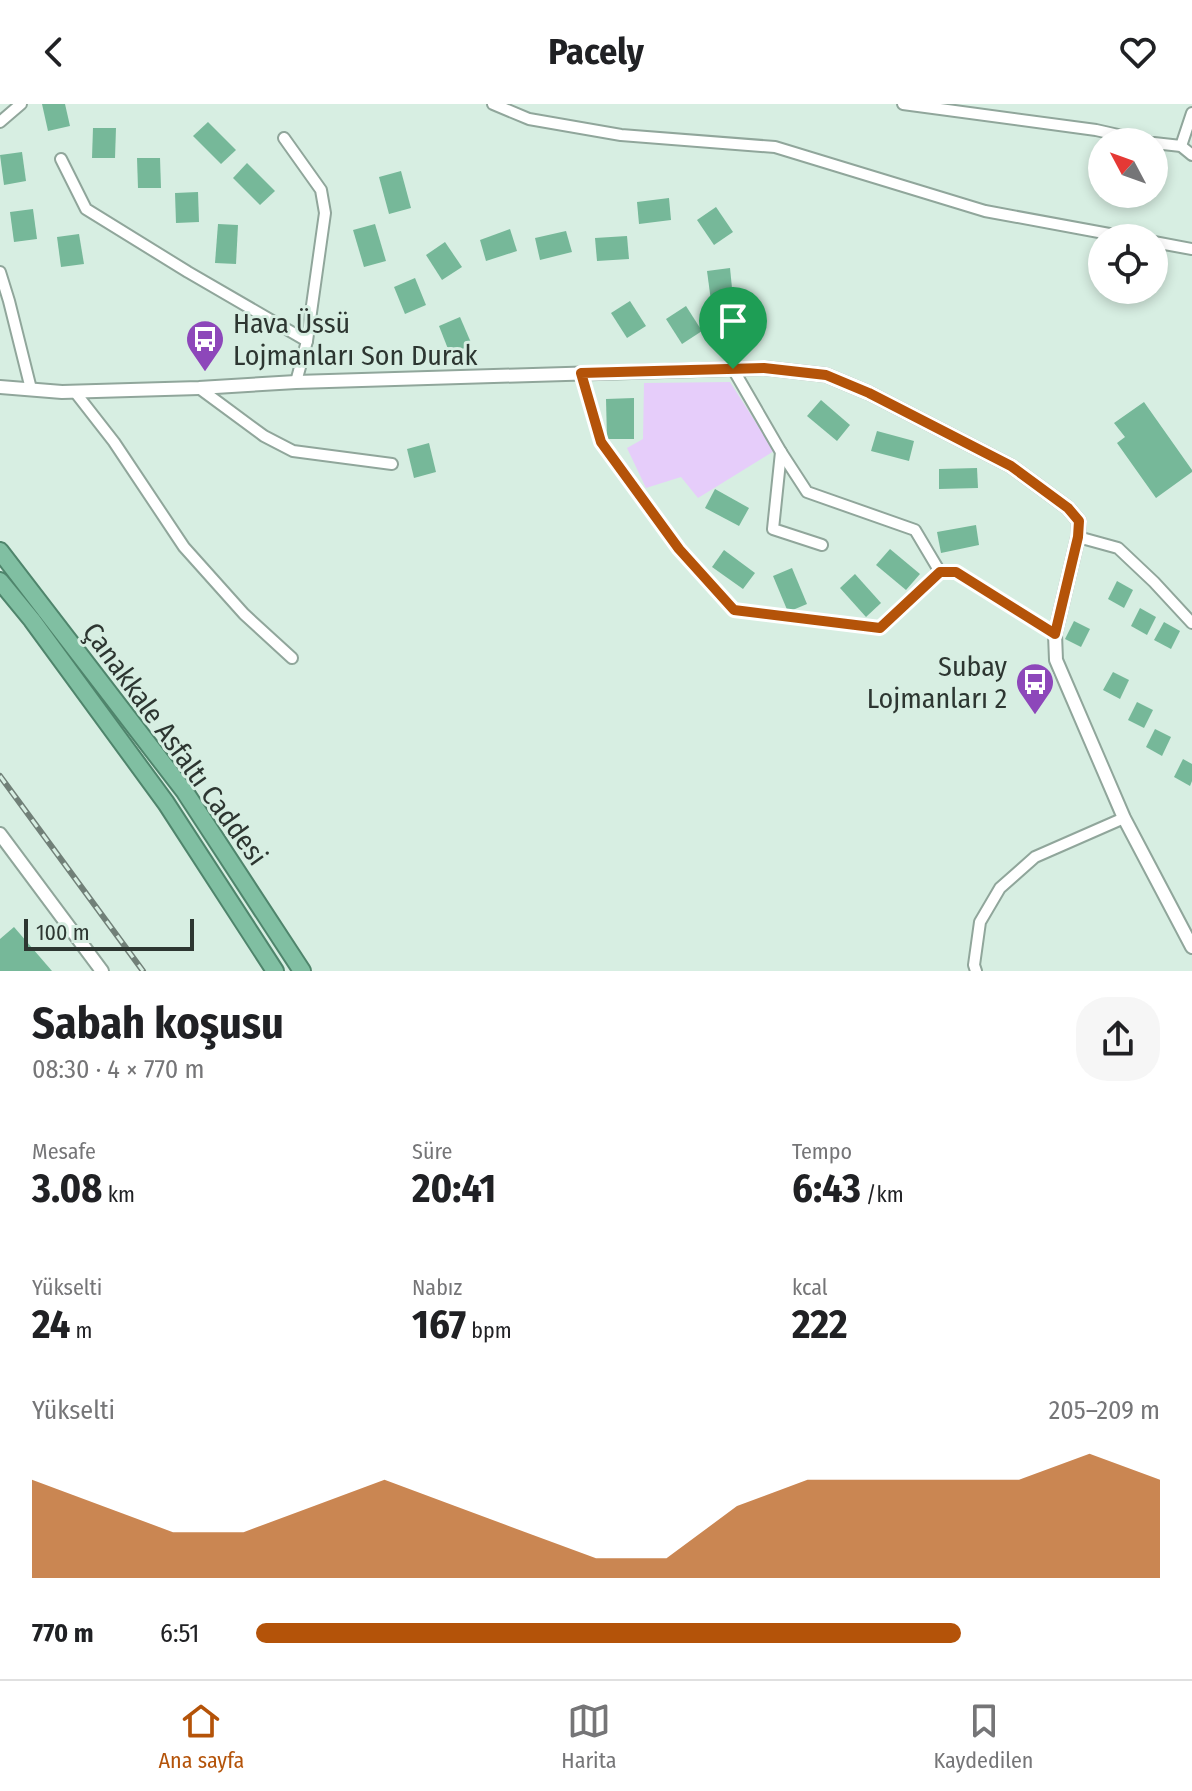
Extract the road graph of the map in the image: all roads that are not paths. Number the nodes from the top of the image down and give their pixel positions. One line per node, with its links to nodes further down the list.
1 (21, 104): 5 (street)
2 (493, 104): 12 (street)
3 (903, 104): 6 (street)
4 (1192, 108): 9 (street)
5 (0, 122)
6 (1088, 129)
7 (284, 138): 16 (street)
8 (1168, 144): 9 (street)
9 (1181, 146): 10 (street)
10 (1192, 155)
11 (61, 159): 16 (street)
12 (1088, 230)
13 (1168, 245): 14 (street)
14 (1192, 249)
15 (0, 272): 22 (street)
16 (307, 341): 19 (street)
17 (733, 369): 18 (street); 24 (street); 26 (street)
18 (581, 373): 19 (street); 29 (street)
19 (296, 382): 21 (street)
20 (0, 387): 22 (street)
21 (199, 388): 23 (street); 25 (street)
22 (31, 389): 23 (street)
23 (75, 392): 33 (street)
24 (781, 452): 27 (street); 29 (street)
25 (392, 464)
26 (1078, 537): 31 (street); 32 (street)
27 (822, 545)
28 (0, 551): 39 (highway, Çanakkale Asfaltı Caddesi)
29 (940, 572): 32 (street)
30 (0, 581): 38 (highway, Çanakkale Asfaltı Caddesi)
31 (1192, 623)
32 (1055, 634): 34 (street)
33 (292, 658)
34 (1124, 818): 36 (street); 40 (street)
35 (0, 834): 37 (street)
36 (1192, 947)
37 (102, 971)
38 (275, 971)
39 (302, 971)
40 (976, 971)

